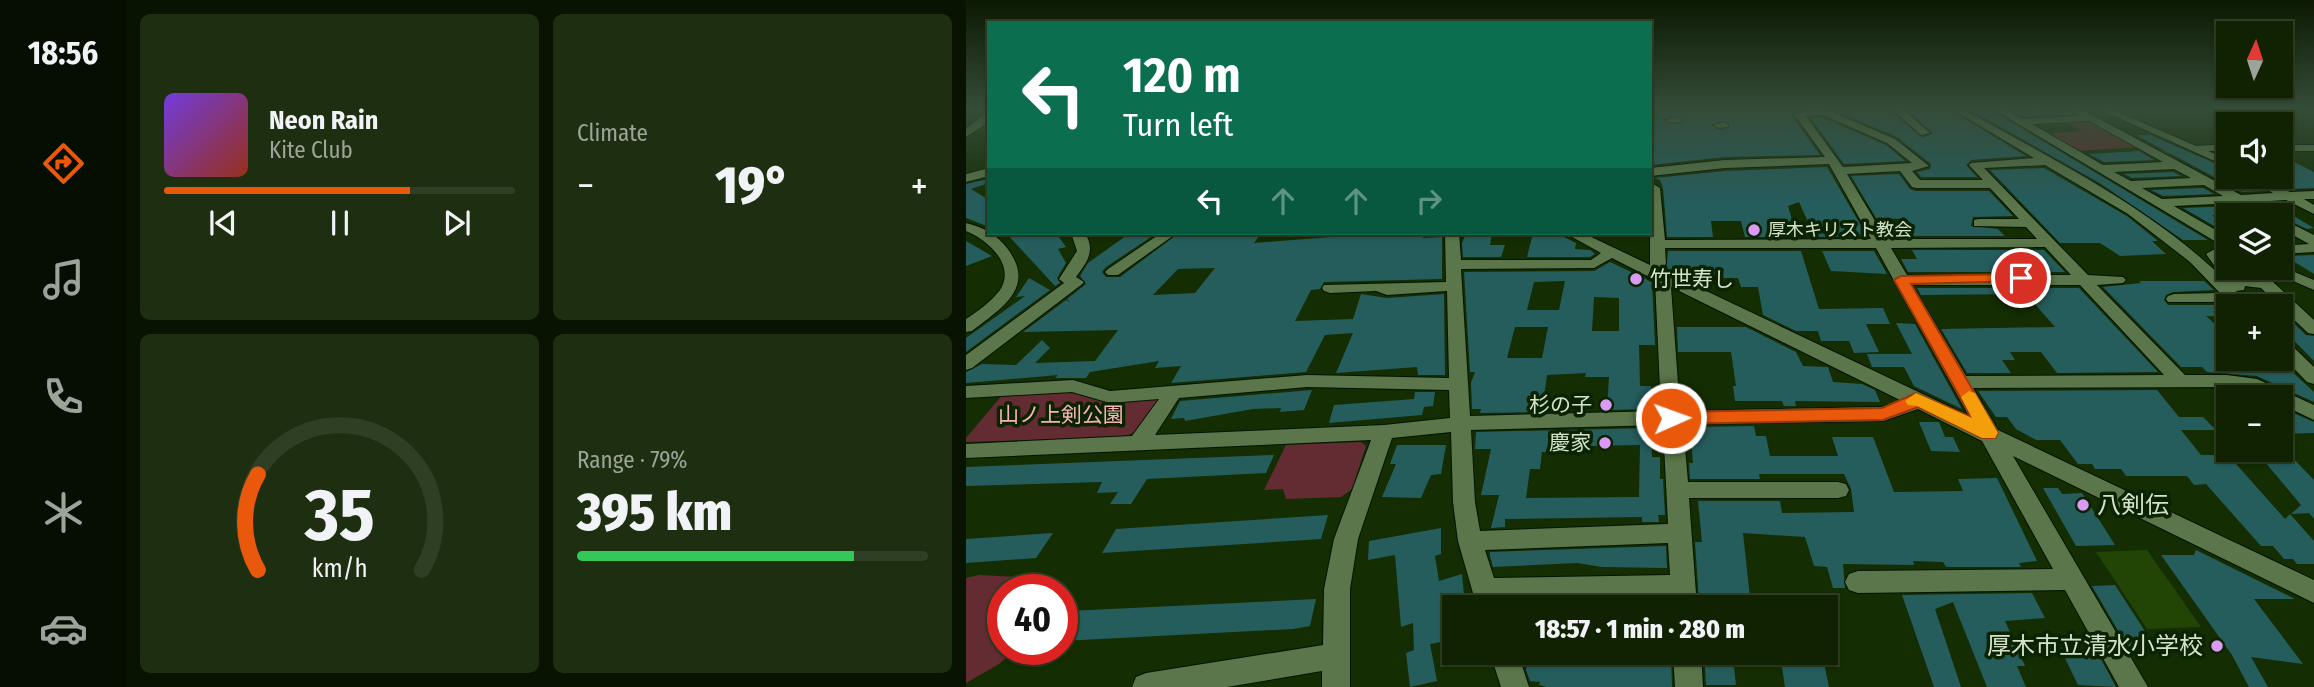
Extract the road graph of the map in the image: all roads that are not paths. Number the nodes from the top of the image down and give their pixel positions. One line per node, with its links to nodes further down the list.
1 (1819, 141): 14 (street)
2 (1891, 141): 15 (street)
3 (2014, 141): 12 (street)
4 (2052, 141): 16 (street)
5 (2134, 141): 13 (street)
6 (2178, 141): 8 (street)
7 (2216, 147): 8 (street)
8 (2193, 148): 11 (street)
9 (2293, 148): 10 (street)
10 (2314, 148)
11 (2216, 159)
12 (2048, 161): 21 (street); 57 (street)
13 (2177, 165): 16 (street); 20 (street)
14 (1837, 166): 15 (street); 17 (street); 41 (street)
15 (1904, 168): 21 (street)
16 (2099, 169): 22 (street)
17 (1652, 171)
18 (987, 173): 19 (street)
19 (966, 178)
20 (2207, 181): 22 (street); 27 (street)
21 (1993, 184): 32 (street)
22 (2126, 185): 28 (street)
23 (1652, 187): 43 (street)
24 (2275, 189): 26 (street)
25 (2314, 195): 26 (street)
26 (2289, 196): 27 (street); 30 (street)
27 (2238, 198): 28 (street); 29 (street)
28 (2158, 203): 39 (street)
29 (2247, 203)
30 (2314, 210)
31 (1979, 223): 32 (street)
32 (2030, 223): 42 (street)
33 (2293, 229): 40 (street)
34 (974, 230): 62 (street)
35 (1080, 235): 65 (street)
36 (1167, 235): 48 (street)
37 (1452, 235): 47 (street)
38 (1576, 235): 46 (street)
39 (2216, 236)
40 (2314, 241)
41 (1880, 243): 42 (street); 43 (street); 51 (street)
42 (2050, 243): 52 (street)
43 (1658, 244): 49 (street)
44 (2314, 248): 45 (street)
45 (2293, 249)
46 (1611, 251): 47 (street); 49 (street)
47 (1455, 265): 55 (street)
48 (1112, 272)
49 (1658, 274): 72 (street); 74 (street)
50 (2293, 277): 54 (street)
51 (1901, 280): 52 (street); 67 (street)
52 (2085, 281): 53 (street); 68 (street)
53 (2118, 281)
54 (2314, 285)
55 (1456, 286): 56 (street); 69 (street)
56 (1330, 288)
57 (2235, 294): 58 (street)
58 (2277, 294)
59 (2216, 296): 60 (street)
60 (2174, 299)
61 (2293, 309): 63 (street)
62 (966, 327)
63 (2314, 329)
64 (2293, 357): 66 (street)
65 (966, 364)
66 (2314, 379)
67 (1961, 382): 68 (street); 77 (street)
68 (2181, 382): 73 (street)
69 (1460, 384): 70 (street); 75 (street)
70 (1172, 391): 71 (street); 78 (street)
71 (966, 392)
72 (1916, 399): 74 (street); 77 (street)
73 (2314, 413)
74 (1672, 418): 75 (street); 81 (street)
75 (1462, 424): 76 (street); 83 (street)
76 (1384, 432): 78 (street); 89 (street)
77 (1989, 433): 84 (street); 86 (street)
78 (1139, 443): 79 (street)
79 (966, 451)
80 (1838, 489): 81 (street)
81 (1677, 490): 82 (street)
82 (1679, 533): 83 (street); 88 (street)
83 (1470, 541): 87 (street)
84 (2072, 579): 85 (street); 96 (street)
85 (1858, 582)
86 (2314, 592)
87 (1486, 595)
88 (1684, 595)
89 (1335, 656): 92 (street); 93 (street)
90 (1508, 665): 94 (street)
91 (1688, 665): 95 (street)
92 (1146, 687)
93 (1336, 687)
94 (1515, 687)
95 (1689, 687)
96 (2134, 687)

